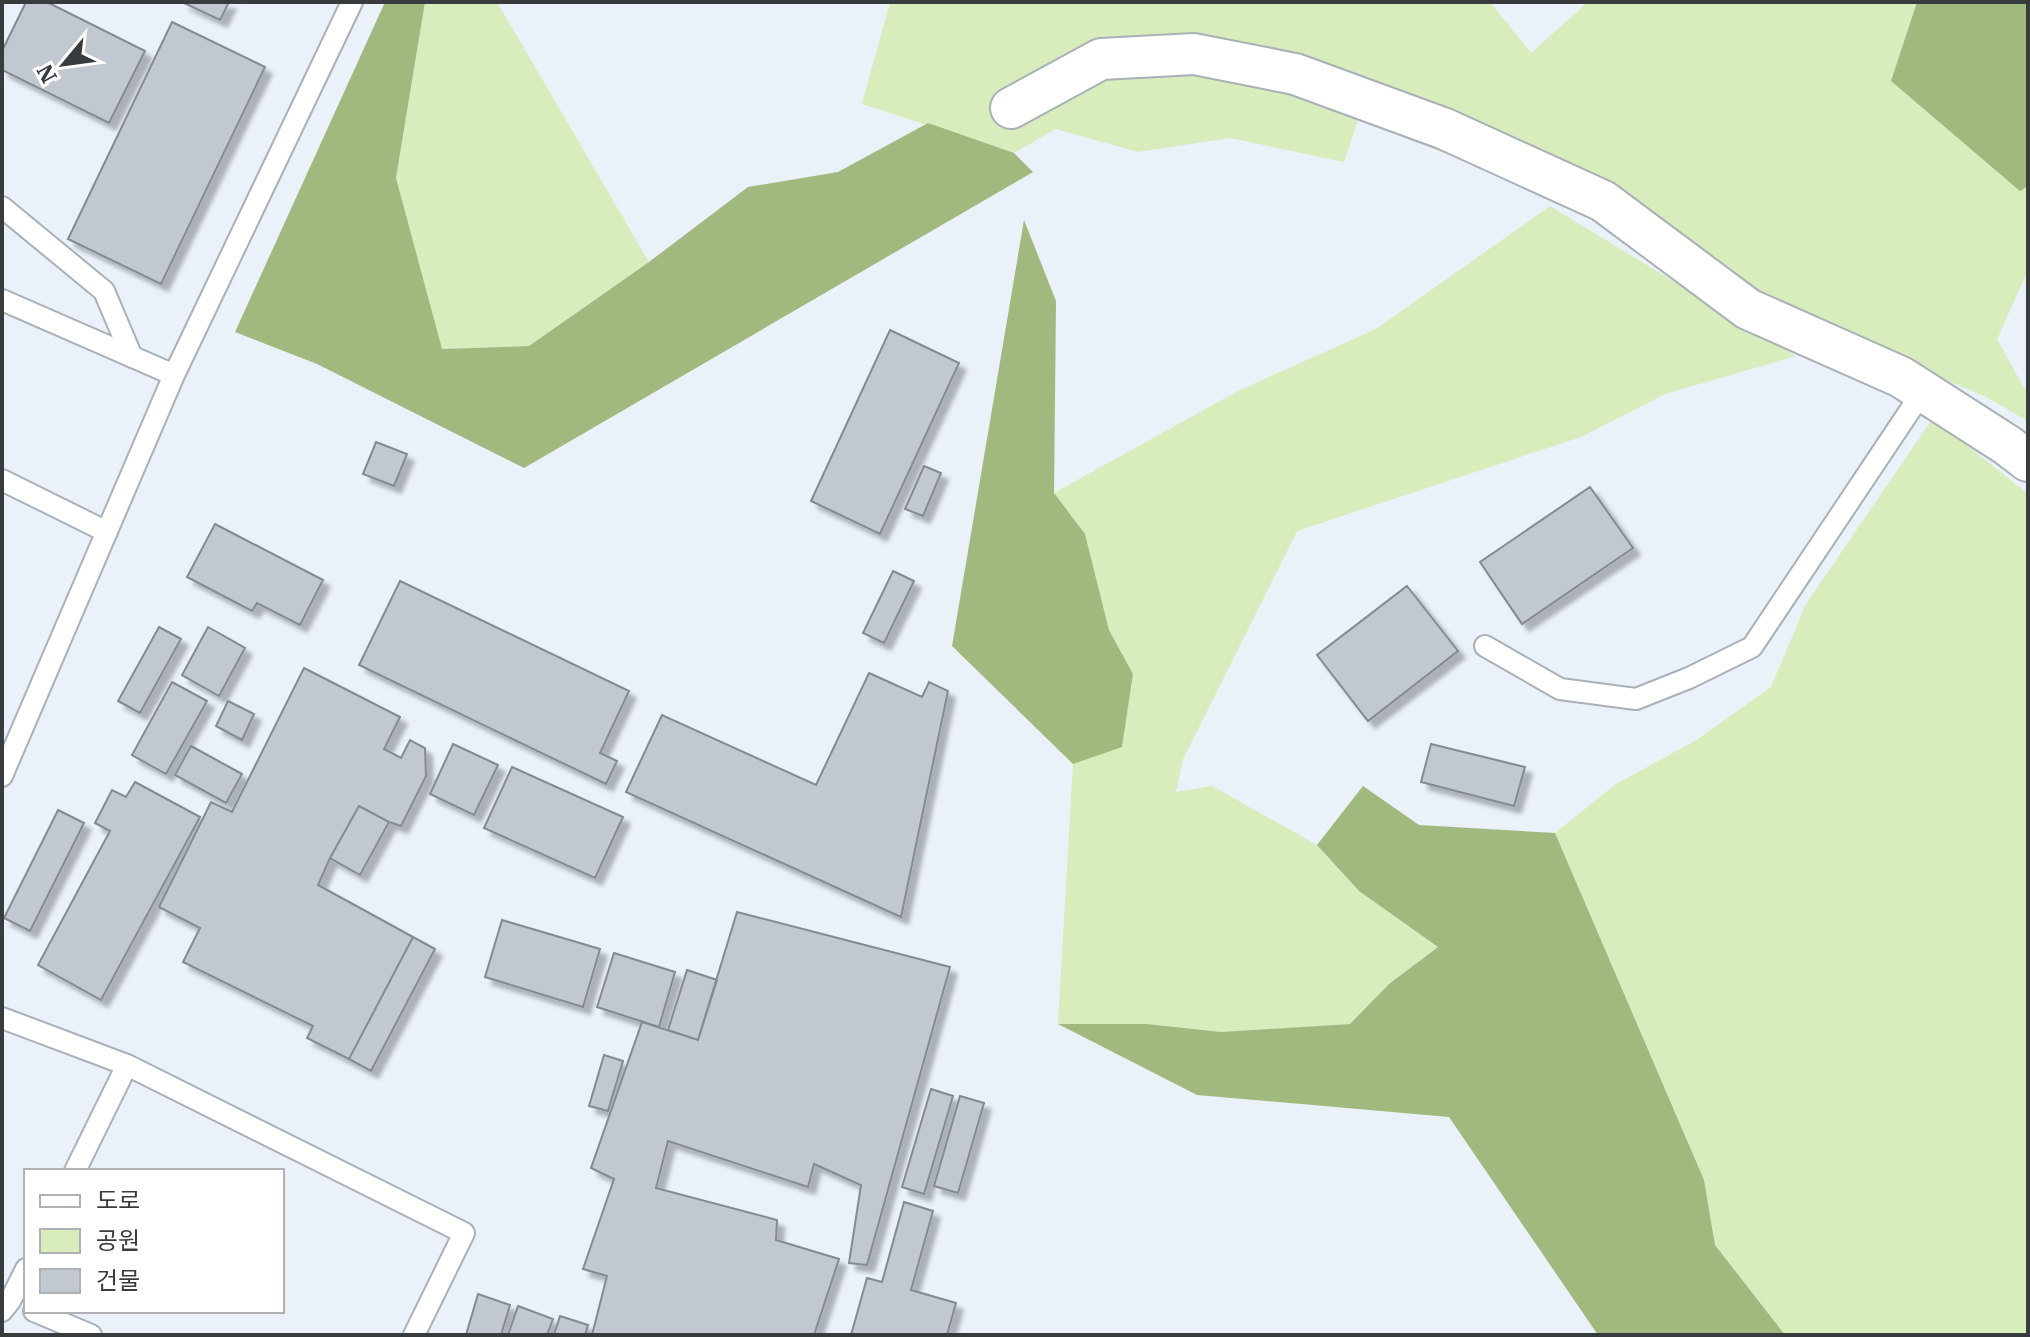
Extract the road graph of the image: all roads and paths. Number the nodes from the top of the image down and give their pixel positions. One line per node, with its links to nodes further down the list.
1 (352, 2): 6 (lane)
2 (1011, 108): 7 (street)
3 (2, 207): 5 (lane)
4 (2, 300): 5 (lane)
5 (132, 357): 6 (lane)
6 (174, 375): 10 (lane)
7 (1923, 391): 8 (street); 11 (lane)
8 (2028, 461)
9 (2, 480): 10 (lane)
10 (107, 532): 12 (lane)
11 (1485, 646)
12 (2, 776)
13 (2, 1018): 14 (lane)
14 (127, 1065): 15 (lane); 20 (lane)
15 (76, 1169)
16 (24, 1275): 17 (lane)
17 (13, 1307)
18 (39, 1313): 19 (lane)
19 (91, 1335)
20 (414, 1335)

